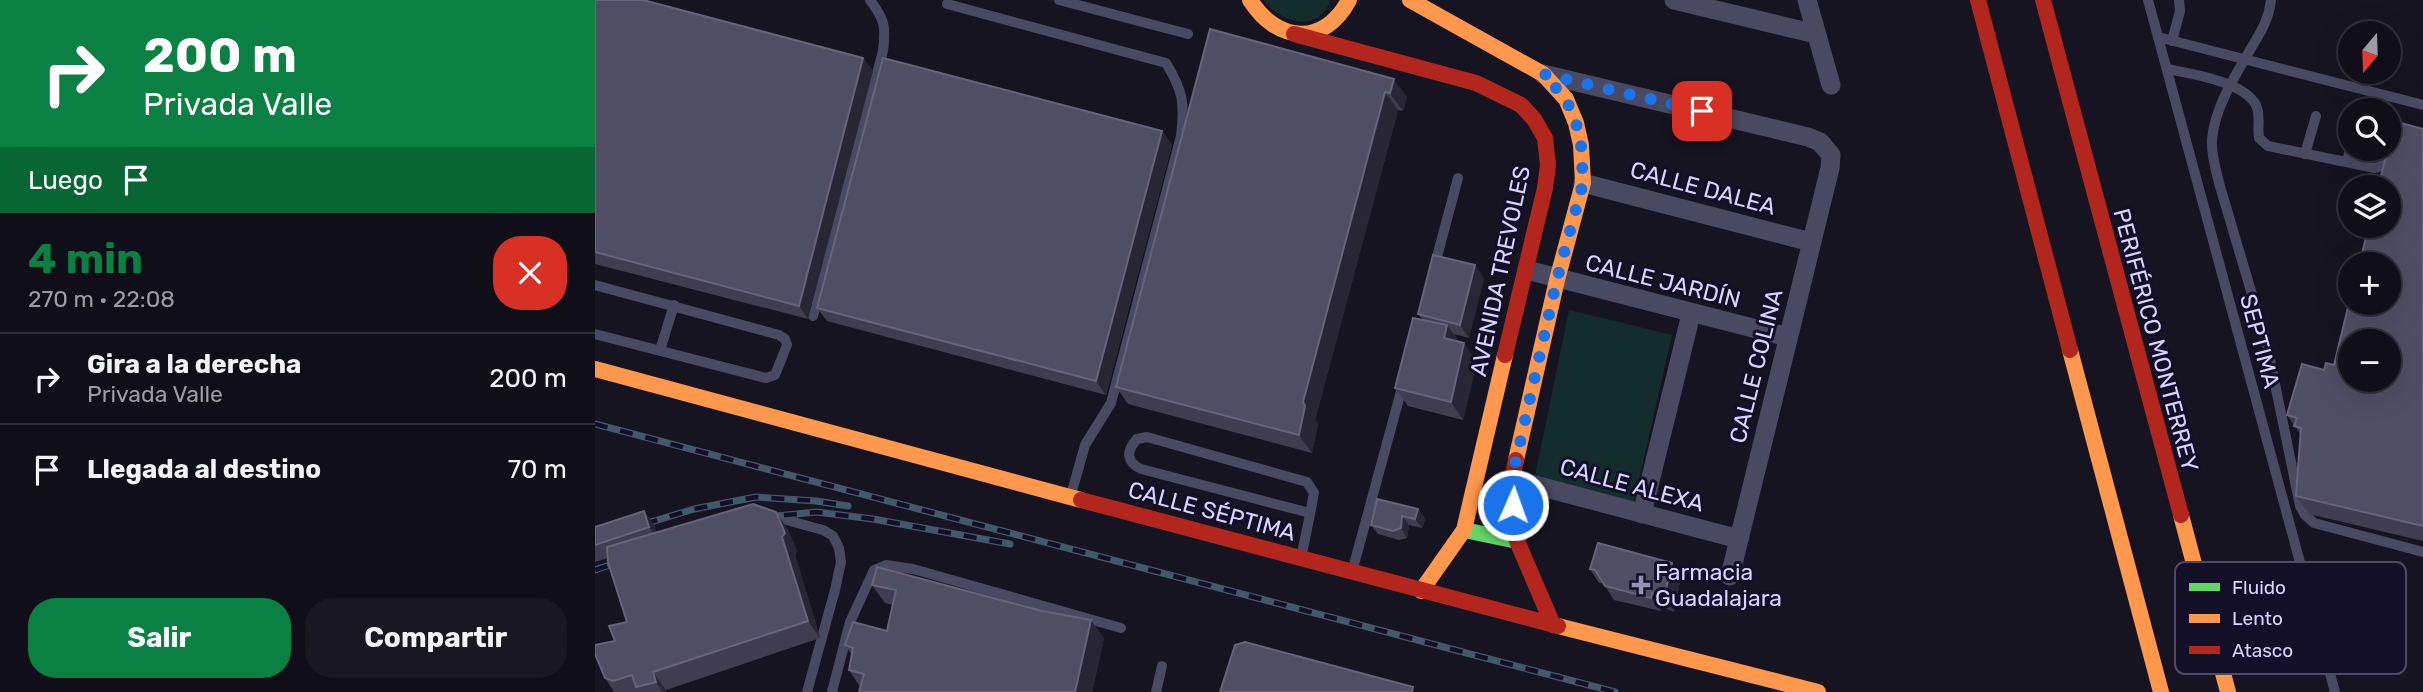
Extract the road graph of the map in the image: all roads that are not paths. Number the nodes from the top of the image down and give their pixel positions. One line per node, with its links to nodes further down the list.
1 (870, 0): 39 (lane)
2 (1059, 0): 15 (lane)
3 (1250, 0): 16 (main road, AVENIDA TREVOLES)
4 (1349, 0): 16 (main road)
5 (1410, 0): 22 (main road)
6 (1674, 0): 14 (street)
7 (1807, 0): 17 (street)
8 (1978, 0): 69 (main road)
9 (2043, 0): 55 (main road, PERIFÉRICO MONTERREY)
10 (2148, 0): 18 (lane, SEPTIMA)
11 (2179, 0): 19 (lane)
12 (2271, 0): 20 (lane)
13 (947, 4): 46 (lane)
14 (1706, 4): 17 (street)
15 (1188, 34)
16 (1294, 34): 33 (main road, AVENIDA TREVOLES)
17 (1816, 34): 23 (street)
18 (2158, 37): 19 (lane); 21 (lane, SEPTIMA)
19 (2172, 41): 20 (lane)
20 (2245, 60): 24 (lane); 25 (lane)
21 (2167, 69): 24 (lane); 56 (lane, SEPTIMA)
22 (1543, 74): 31 (main road); 32 (street, CALLE COLINA)
23 (1831, 85)
24 (2231, 86): 27 (lane); 53 (lane)
25 (2423, 105)
26 (2316, 116): 27 (lane)
27 (2305, 154): 29 (lane)
28 (2381, 161): 29 (lane)
29 (2347, 162)
30 (1458, 178): 35 (lane)
31 (1583, 183): 32 (street, CALLE DALEA); 34 (main road)
32 (1811, 242): 41 (street, CALLE COLINA)
33 (1527, 271): 34 (street, CALLE JARDÍN); 50 (main road, AVENIDA TREVOLES)
34 (1557, 279): 38 (street, CALLE JARDÍN); 45 (main road)
35 (1430, 283)
36 (595, 285): 37 (lane)
37 (674, 305): 42 (lane); 42 (lane)
38 (1691, 314): 41 (street, CALLE JARDÍN); 49 (street)
39 (813, 316)
40 (595, 334): 42 (lane)
41 (1788, 337): 51 (street, CALLE COLINA)
42 (660, 350)
43 (595, 369): 46 (main road, CALLE SÉPTIMA)
44 (1405, 374): 57 (lane)
45 (1512, 478): 49 (street, CALLE ALEXA); 52 (main road)
46 (1071, 496): 54 (main road, CALLE SÉPTIMA)
47 (1310, 513): 47 (lane); 54 (lane)
48 (762, 514): 65 (lane)
49 (1642, 514): 51 (street, CALLE ALEXA)
50 (1464, 530): 52 (main road); 59 (main road, AVENIDA TREVOLES)
51 (1739, 539): 58 (street, CALLE COLINA)
52 (1517, 541): 60 (main road)
53 (2423, 552)
54 (1300, 558): 57 (main road, CALLE SÉPTIMA)
55 (2191, 562)
56 (2300, 562)
57 (1352, 572): 59 (main road, CALLE SÉPTIMA)
58 (1730, 576)
59 (1421, 592): 60 (main road, CALLE SÉPTIMA)
60 (1553, 625): 68 (main road, CALLE SÉPTIMA)
61 (1121, 628): 66 (lane)
62 (1162, 666): 67 (lane)
63 (2223, 674): 70 (main road, PERIFÉRICO MONTERREY)
64 (2330, 674): 71 (lane, SEPTIMA)
65 (807, 692)
66 (832, 692)
67 (1156, 692)
68 (1818, 692)
69 (2161, 692)
70 (2228, 692)
71 (2335, 692)

